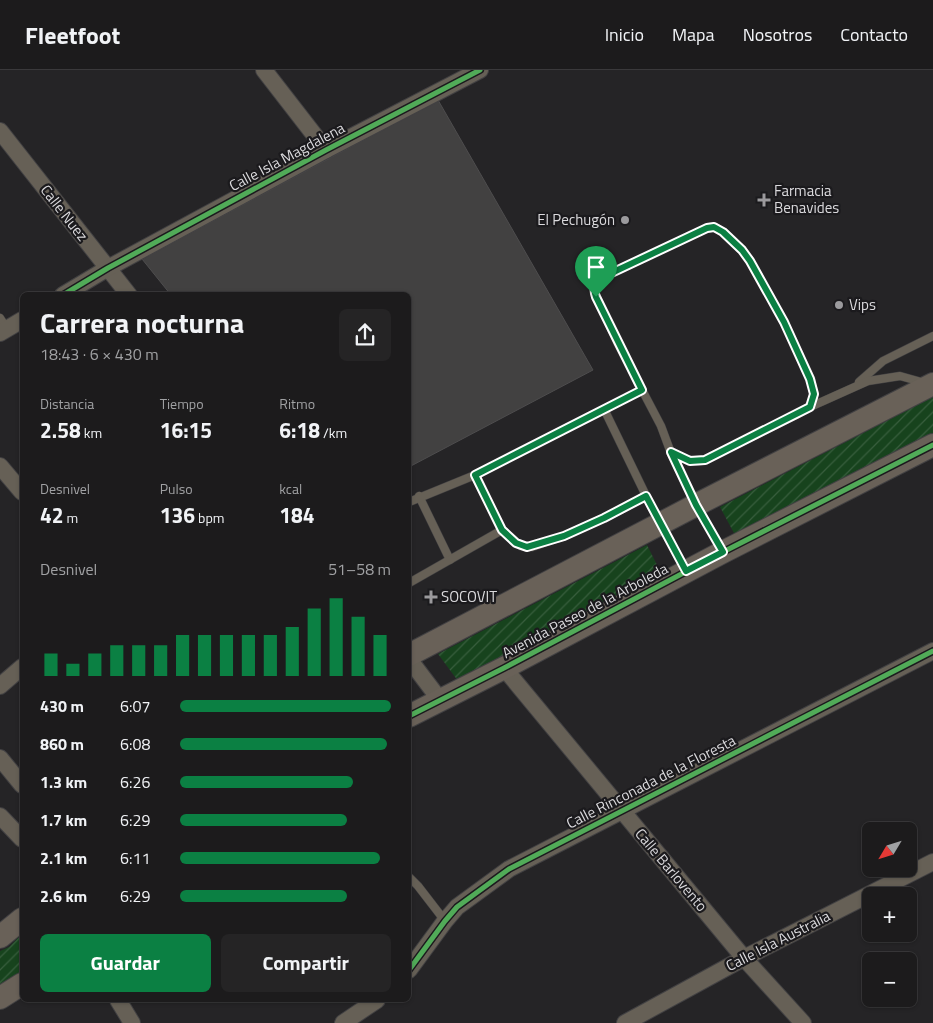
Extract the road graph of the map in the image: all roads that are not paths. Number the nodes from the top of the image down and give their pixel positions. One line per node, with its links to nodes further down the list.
1 (264, 70): 4 (street)
2 (480, 70): 4 (street, Calle Isla Magdalena)
3 (0, 131): 5 (street, Calle Nuez)
4 (326, 150): 5 (street, Calle Isla Magdalena)
5 (108, 268): 6 (street, Calle Isla Magdalena); 7 (street, Calle Nuez)
6 (69, 292)
7 (127, 292)
8 (933, 336): 10 (lane)
9 (932, 384): 10 (lane); 22 (street)
10 (853, 387): 12 (lane)
11 (642, 390): 12 (lane); 13 (lane); 15 (lane)
12 (810, 407): 15 (lane)
13 (604, 409): 17 (lane); 20 (lane)
14 (933, 445): 25 (street, Avenida Paseo de la Arboleda)
15 (671, 452): 22 (lane)
16 (0, 466): 18 (street)
17 (475, 475): 19 (lane); 24 (lane)
18 (20, 490)
19 (419, 496): 21 (lane); 26 (lane)
20 (646, 496): 23 (lane); 24 (lane)
21 (411, 501)
22 (696, 505): 23 (street); 25 (lane)
23 (660, 524): 27 (lane); 30 (street)
24 (502, 530): 26 (lane)
25 (723, 552): 27 (street, Avenida Paseo de la Arboleda)
26 (450, 560): 28 (lane)
27 (686, 571): 32 (street, Avenida Paseo de la Arboleda)
28 (411, 582)
29 (933, 652): 39 (street, Calle Rinconada de la Floresta)
30 (411, 654)
31 (411, 662): 35 (street)
32 (504, 668): 35 (street, Avenida Paseo de la Arboleda); 39 (street, Calle Barlovento)
33 (20, 669): 34 (street)
34 (0, 686)
35 (440, 700): 36 (street, Avenida Paseo de la Arboleda)
36 (411, 715)
37 (0, 758): 38 (street)
38 (20, 782)
39 (621, 811): 45 (street, Calle Rinconada de la Floresta); 47 (street, Calle Barlovento)
40 (0, 816): 41 (street)
41 (20, 838)
42 (933, 862): 47 (street, Calle Isla Australia)
43 (411, 879): 45 (lane)
44 (20, 921): 46 (street)
45 (445, 921): 48 (street, Calle Rinconada de la Floresta)
46 (0, 937)
47 (744, 958): 55 (street, Calle Isla Australia); 56 (street, Calle Barlovento)
48 (411, 967)
49 (20, 985): 50 (street)
50 (0, 998)
51 (119, 1002): 53 (street)
52 (361, 1005): 54 (street)
53 (132, 1023)
54 (343, 1023)
55 (625, 1023)
56 (804, 1023)

